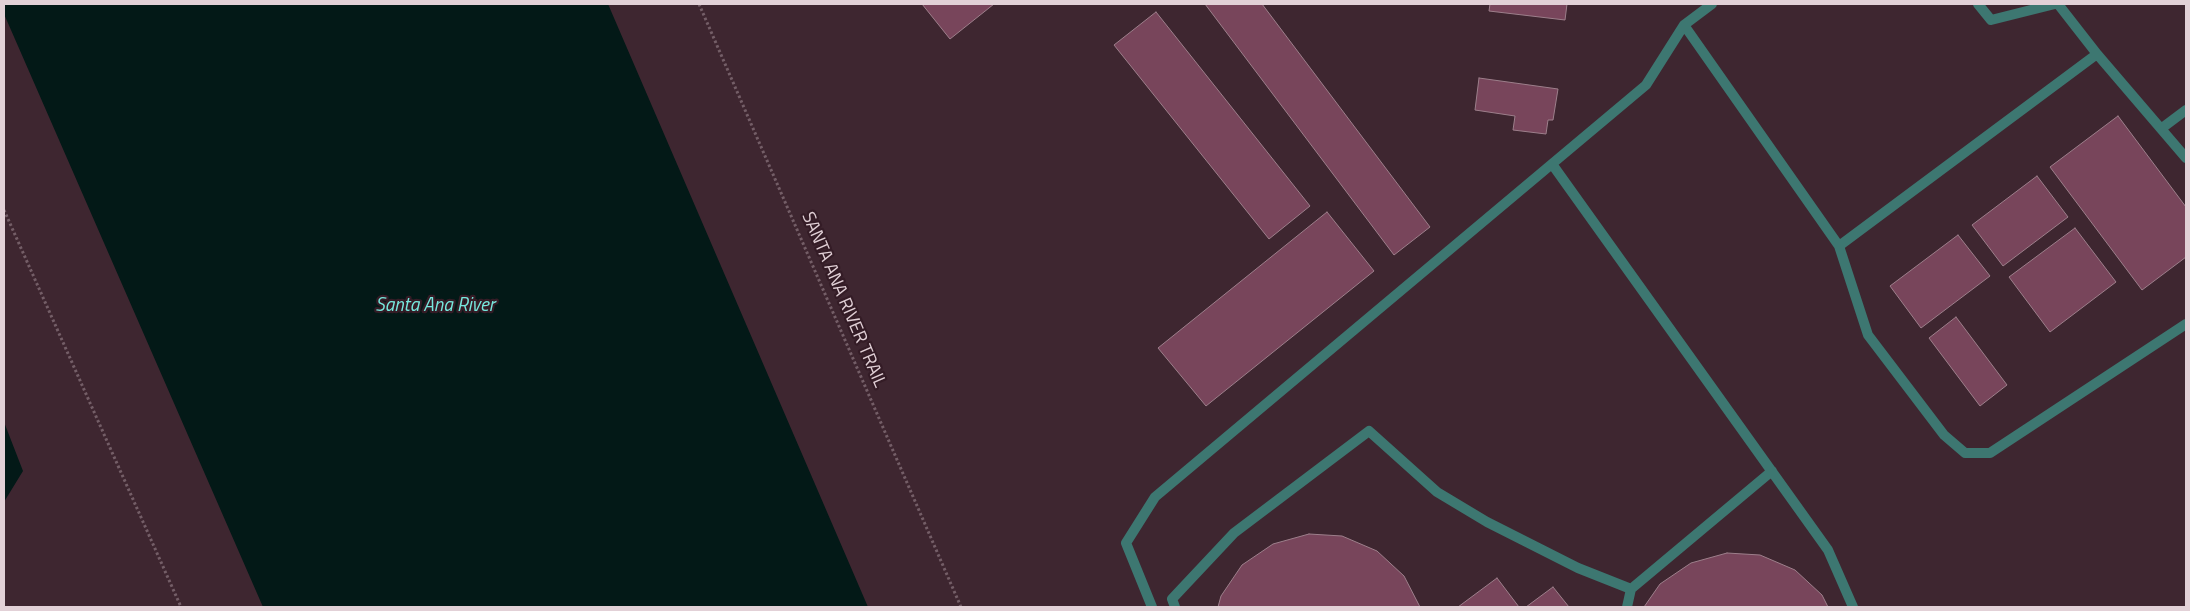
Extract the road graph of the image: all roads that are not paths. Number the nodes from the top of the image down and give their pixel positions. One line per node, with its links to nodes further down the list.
1 (1712, 4): 4 (lane)
2 (1978, 4): 3 (lane)
3 (2057, 4): 5 (lane)
4 (1684, 25): 9 (lane); 10 (lane)
5 (2097, 54): 7 (lane); 10 (lane)
6 (2186, 110): 7 (lane)
7 (2162, 128): 8 (lane)
8 (2186, 158)
9 (1552, 164): 12 (lane); 14 (lane)
10 (1839, 246): 11 (lane)
11 (2186, 324)
12 (1772, 471): 13 (lane); 17 (lane)
13 (1631, 589): 15 (lane); 16 (lane)
14 (1152, 607)
15 (1175, 607)
16 (1627, 607)
17 (1853, 607)

